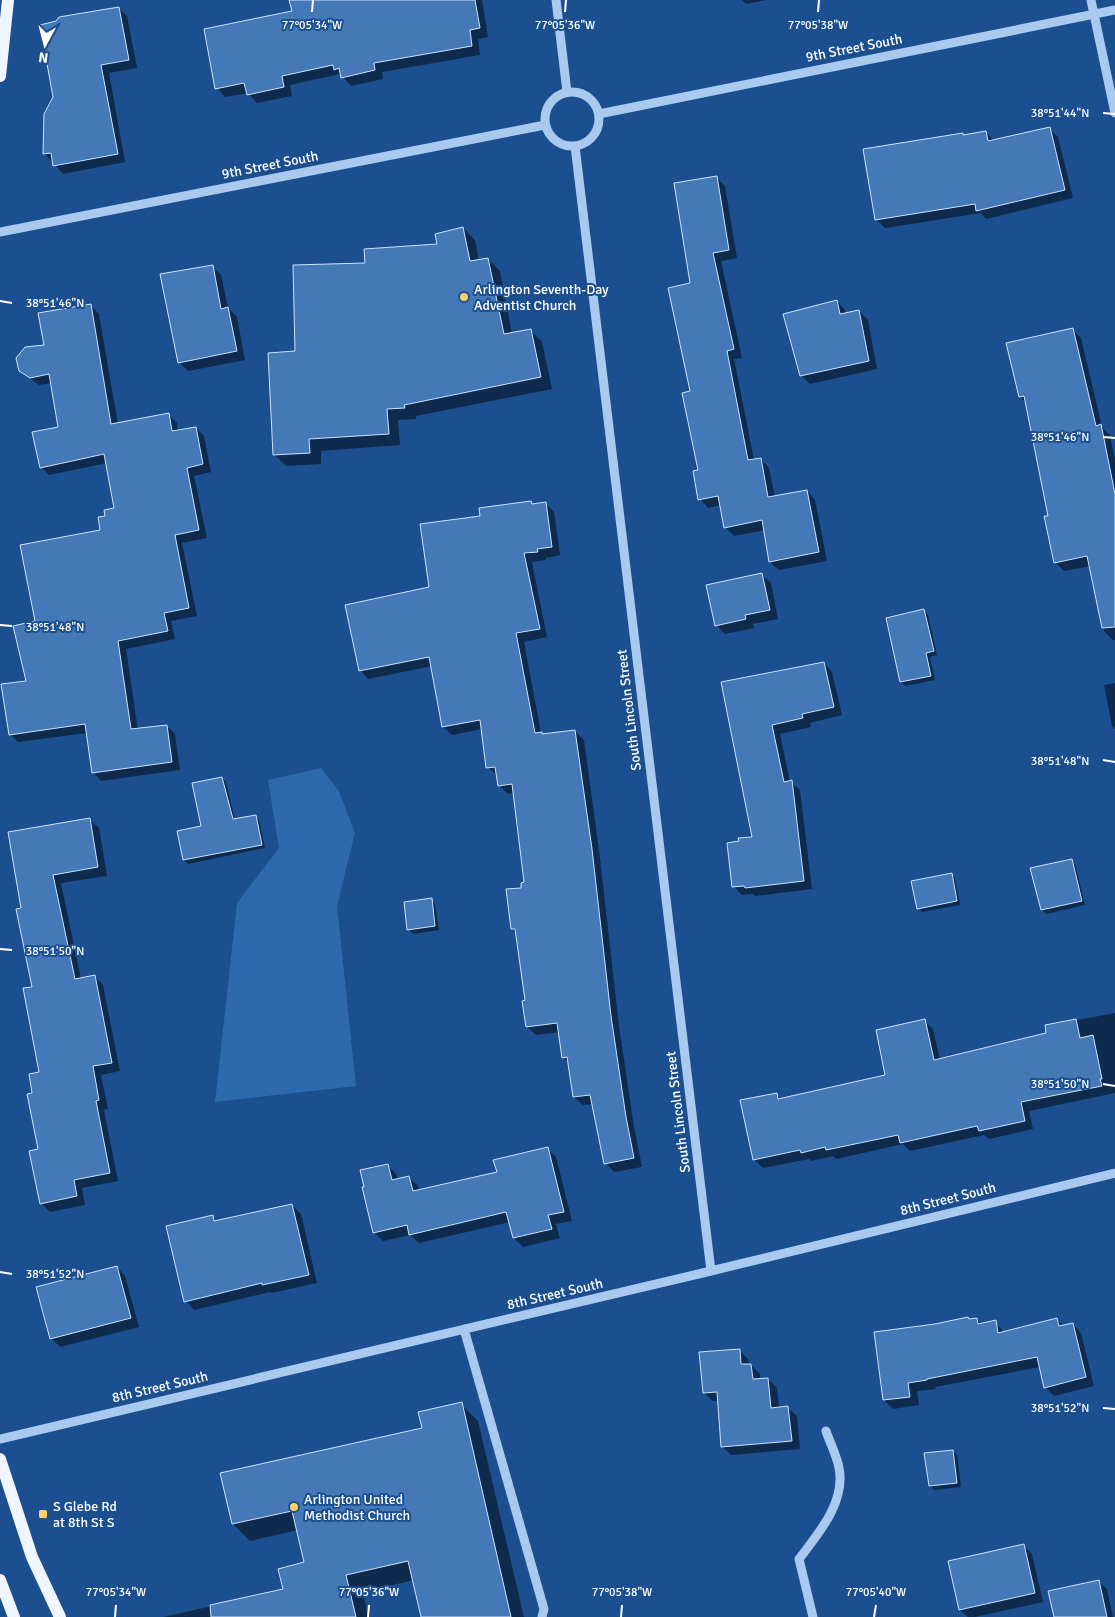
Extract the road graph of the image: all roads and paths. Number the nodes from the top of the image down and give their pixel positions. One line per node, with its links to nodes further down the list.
1 (8, 0): 6 (main road)
2 (556, 0): 7 (street)
3 (1092, 0): 5 (street)
4 (1115, 10): 5 (street, 9th Street South)
5 (1094, 14): 8 (street); 9 (street, 9th Street South)
6 (0, 76)
7 (567, 92): 9 (street); 10 (street)
8 (1115, 113)
9 (599, 114): 11 (street)
10 (545, 125): 11 (street); 12 (street, 9th Street South)
11 (575, 146): 14 (street, South Lincoln Street)
12 (0, 232)
13 (1115, 1173): 14 (street, 8th Street South)
14 (711, 1271): 15 (street, 8th Street South)
15 (464, 1329): 17 (street, 8th Street South); 22 (street)
16 (826, 1431): 23 (street)
17 (0, 1439)
18 (0, 1459): 21 (main road)
19 (0, 1580): 20 (main road)
20 (14, 1617)
21 (60, 1617)
22 (542, 1617)
23 (813, 1617)

